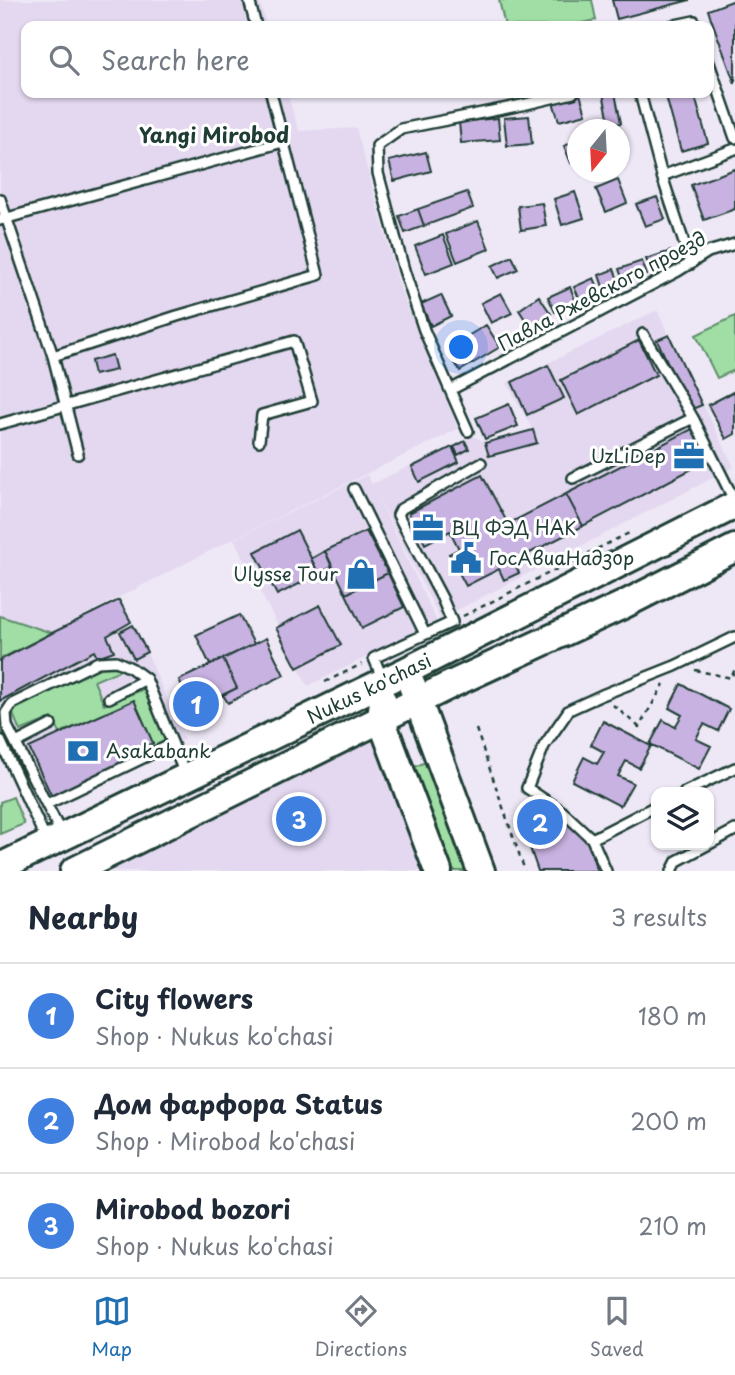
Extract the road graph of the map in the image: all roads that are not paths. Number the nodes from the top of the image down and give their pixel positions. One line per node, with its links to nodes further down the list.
1 (249, 0): 2 (lane)
2 (255, 21)
3 (714, 77): 7 (lane)
4 (272, 98): 8 (lane)
5 (552, 98): 17 (lane)
6 (641, 98): 10 (lane)
7 (735, 138)
8 (283, 142): 12 (lane); 16 (lane)
9 (735, 149): 10 (lane)
10 (662, 176): 14 (lane)
11 (0, 199): 12 (lane)
12 (3, 219): 16 (lane)
13 (735, 244): 14 (lane, Павла Ржевского проезд)
14 (691, 264): 17 (lane, Павла Ржевского проезд)
15 (643, 334): 19 (lane)
16 (53, 356): 18 (lane)
17 (450, 390): 21 (lane)
18 (65, 406): 20 (lane); 22 (lane); 23 (lane)
19 (693, 418): 25 (lane); 27 (lane)
20 (0, 424)
21 (468, 430)
22 (260, 441)
23 (78, 454)
24 (481, 463): 29 (lane)
25 (573, 478)
26 (354, 489): 29 (lane)
27 (735, 504): 31 (main road, Nukus ko'chasi)
28 (735, 548): 34 (main road, Nukus ko'chasi)
29 (425, 634): 31 (lane)
30 (735, 637): 46 (lane)
31 (388, 670): 34 (main road); 35 (main road); 41 (main road, Nukus ko'chasi)
32 (146, 679): 33 (lane); 38 (lane); 39 (lane)
33 (109, 698)
34 (419, 701): 35 (main road, Nukus ko'chasi); 53 (main road)
35 (382, 719): 51 (main road, Nukus ko'chasi); 52 (main road)
36 (51, 724): 38 (lane)
37 (0, 740): 47 (lane)
38 (16, 743): 43 (lane)
39 (172, 744): 41 (lane); 43 (lane)
40 (735, 768): 42 (lane)
41 (187, 777): 47 (main road, Nukus ko'chasi)
42 (695, 787)
43 (47, 804): 47 (lane)
44 (651, 809): 46 (lane)
45 (735, 830): 48 (lane)
46 (592, 839): 54 (lane)
47 (55, 840): 50 (main road, Nukus ko'chasi)
48 (714, 841)
49 (697, 850): 55 (lane)
50 (0, 867)
51 (74, 871)
52 (438, 871)
53 (481, 871)
54 (606, 871)
55 (672, 871)

